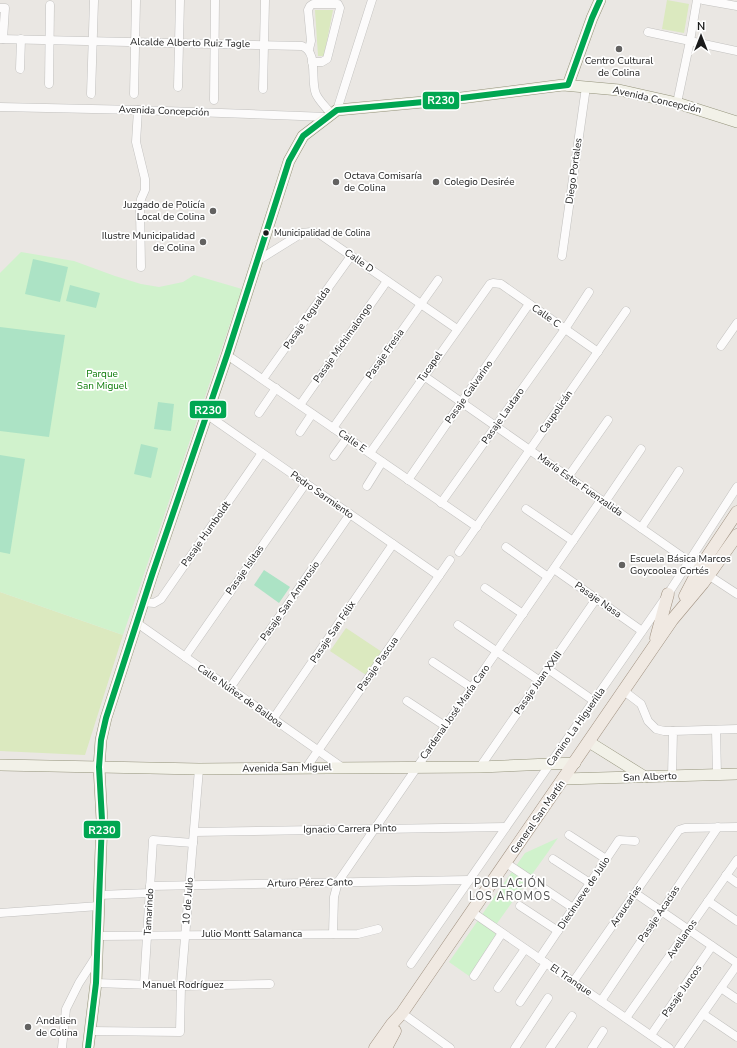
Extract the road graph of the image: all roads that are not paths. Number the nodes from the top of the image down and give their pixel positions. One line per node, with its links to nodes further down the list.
1 (180, 0): 20 (street)
2 (215, 0): 21 (street)
3 (265, 0): 22 (street)
4 (372, 0): 38 (street)
5 (600, 0): 28 (street)
6 (697, 0): 18 (street)
7 (703, 0): 11 (street)
8 (94, 1): 17 (street)
9 (136, 1): 19 (street)
10 (50, 5): 16 (street)
11 (737, 6)
12 (0, 8): 14 (street)
13 (648, 32): 18 (street)
14 (2, 39): 15 (street, Alcalde Alberto Ruiz Tagle)
15 (21, 39): 16 (street, Alcalde Alberto Ruiz Tagle); 26 (street)
16 (50, 40): 17 (street, Alcalde Alberto Ruiz Tagle); 27 (street)
17 (93, 41): 19 (street, Alcalde Alberto Ruiz Tagle); 32 (street)
18 (690, 41): 24 (street); 35 (street)
19 (135, 42): 20 (street, Alcalde Alberto Ruiz Tagle); 33 (street)
20 (179, 43): 21 (street, Alcalde Alberto Ruiz Tagle); 29 (street)
21 (215, 44): 22 (street, Alcalde Alberto Ruiz Tagle); 34 (street)
22 (264, 45): 23 (street, Alcalde Alberto Ruiz Tagle); 31 (street)
23 (309, 49): 25 (street); 25 (street)
24 (737, 51)
25 (312, 62): 38 (street)
26 (20, 69)
27 (49, 84)
28 (568, 85): 30 (street, Avenida Concepción); 38 (street, Avenida Concepción)
29 (178, 87)
30 (586, 87): 35 (street, Avenida Concepción); 41 (street, Diego Portales)
31 (263, 89)
32 (91, 94)
33 (134, 94)
34 (214, 100)
35 (676, 103): 39 (street, Avenida Concepción)
36 (0, 107): 37 (street, Avenida Concepción)
37 (138, 110): 38 (street, Avenida Concepción); 43 (street)
38 (332, 114): 42 (street)
39 (737, 122)
40 (351, 256): 42 (street, Calle D); 45 (street, Calle D); 58 (street, Pasaje Tegualda)
41 (562, 256)
42 (257, 261): 56 (street)
43 (141, 267)
44 (438, 280): 48 (street, Pasaje Fresia)
45 (387, 281): 48 (street, Calle D); 61 (street, Pasaje Michimalongo)
46 (493, 283): 49 (street, Calle C); 52 (street, Tucapel)
47 (589, 292): 53 (street, Pasaje Lautaro)
48 (420, 304): 52 (street, Calle D); 67 (street, Pasaje Fresia)
49 (529, 304): 53 (street, Calle C); 60 (street, Pasaje Galvarino)
50 (626, 311): 55 (street, Caupolicán)
51 (737, 324): 54 (street)
52 (457, 329): 57 (street, Tucapel)
53 (565, 329): 55 (street, Calle C); 66 (street, Pasaje Lautaro)
54 (721, 346)
55 (598, 352): 71 (street, Caupolicán)
56 (227, 354): 58 (street, Calle E); 63 (street)
57 (424, 376): 60 (street, María Ester Fuenzalida); 73 (street, Tucapel)
58 (263, 380): 59 (street, Calle E)
59 (276, 388): 61 (street, Calle E); 62 (street)
60 (462, 402): 66 (street, María Ester Fuenzalida); 78 (street, Pasaje Galvarino)
61 (300, 405): 64 (street, Calle E)
62 (259, 413)
63 (206, 414): 72 (street, Pedro Sarmiento); 104 (street)
64 (312, 414): 67 (street, Calle E); 68 (street)
65 (608, 420): 77 (street)
66 (496, 426): 71 (street, María Ester Fuenzalida); 83 (street, Pasaje Lautaro)
67 (333, 428): 69 (street, Calle E)
68 (300, 432)
69 (347, 438): 73 (street, Calle E); 74 (street)
70 (641, 449): 82 (street, Cardenal José María Caro)
71 (530, 450): 77 (street, María Ester Fuenzalida); 87 (street, Caupolicán)
72 (262, 453): 79 (street, Pedro Sarmiento); 104 (street, Pasaje Humboldt)
73 (370, 453): 75 (street, Calle E)
74 (334, 456)
75 (382, 462): 78 (street, Calle E); 80 (street)
76 (679, 471): 88 (street)
77 (568, 477): 82 (street, María Ester Fuenzalida)
78 (408, 480): 83 (street, Calle E)
79 (306, 483): 86 (street, Pedro Sarmiento); 111 (street, Pasaje Islitas)
80 (368, 486)
81 (737, 487): 95 (street, Camino La Higuerilla)
82 (603, 501): 88 (street, María Ester Fuenzalida); 90 (street, Cardenal José María Caro)
83 (441, 503): 87 (street, Calle E)
84 (526, 508): 90 (street)
85 (737, 512): 97 (main road, General San Martín)
86 (350, 514): 91 (street, Pedro Sarmiento); 115 (street, Pasaje San Ambrosio)
87 (477, 527): 93 (street, Caupolicán)
88 (641, 528): 95 (street, María Ester Fuenzalida)
89 (737, 535): 97 (main road, General San Martín)
90 (573, 541): 96 (street, Cardenal José María Caro)
91 (393, 544): 98 (street, Pedro Sarmiento); 120 (street, Pasaje San Félix)
92 (506, 547): 99 (street)
93 (459, 552)
94 (450, 560): 98 (street, Pasaje Pascua)
95 (690, 562): 97 (street, María Ester Fuenzalida); 101 (street, Camino La Higuerilla)
96 (554, 569): 99 (street, Cardenal José María Caro); 103 (street, Pasaje Nasa)
97 (704, 572): 102 (street, María Ester Fuenzalida); 109 (main road, General San Martín)
98 (439, 576): 126 (street, Pasaje Pascua)
99 (548, 577): 105 (street, Cardenal José María Caro)
100 (485, 588): 105 (street)
101 (668, 594): 108 (street, Camino La Higuerilla); 109 (main road)
102 (737, 594)
103 (596, 599): 108 (street, Pasaje Nasa); 113 (street, Pasaje Juan XXIII)
104 (143, 602): 106 (street)
105 (523, 614): 110 (street, Cardenal José María Caro)
106 (137, 623): 111 (street, Calle Núñez de Balboa); 130 (street)
107 (458, 625): 110 (street)
108 (642, 631): 119 (street, Camino La Higuerilla)
109 (654, 648): 117 (main road, General San Martín)
110 (497, 651): 114 (street); 116 (street, Cardenal José María Caro)
111 (185, 657): 115 (street, Calle Núñez de Balboa)
112 (433, 662): 116 (street)
113 (548, 669): 114 (street, Pasaje Juan XXIII); 119 (street)
114 (540, 680): 132 (street, Pasaje Juan XXIII)
115 (230, 688): 120 (street, Calle Núñez de Balboa)
116 (472, 688): 121 (street, Cardenal José María Caro)
117 (624, 691): 124 (street); 125 (main road, General San Martín)
118 (407, 701): 121 (street)
119 (594, 701): 128 (street, Camino La Higuerilla)
120 (273, 719): 126 (street, Calle Núñez de Balboa)
121 (446, 726): 131 (street, Cardenal José María Caro)
122 (737, 729): 123 (street)
123 (716, 730): 124 (street); 137 (street)
124 (673, 731): 138 (street)
125 (589, 742): 127 (main road, General San Martín); 139 (street)
126 (318, 750): 133 (street, Pasaje Pascua); 134 (street, Calle Núñez de Balboa)
127 (575, 763): 128 (street, Avenida San Miguel); 140 (main road, General San Martín)
128 (550, 764): 132 (street, Avenida San Miguel); 141 (street, Camino La Higuerilla)
129 (0, 765): 130 (street, Avenida San Miguel)
130 (99, 767): 135 (street, Avenida San Miguel); 161 (street)
131 (417, 767): 132 (street, Avenida San Miguel); 134 (street, Avenida San Miguel); 144 (street, Cardenal José María Caro)
132 (480, 767)
133 (306, 768): 134 (street, Avenida San Miguel); 135 (street, Avenida San Miguel)
134 (343, 768)
135 (199, 770): 145 (street, 10 de Julio)
136 (737, 774): 137 (street, San Alberto)
137 (717, 775): 138 (street, San Alberto)
138 (672, 777): 139 (street, San Alberto)
139 (645, 778): 140 (street, San Alberto)
140 (564, 779): 152 (main road, General San Martín)
141 (506, 827): 144 (street, Ignacio Carrera Pinto); 154 (street, Camino La Higuerilla)
142 (718, 827): 143 (street); 160 (street, Araucarias); 165 (street, Pasaje Acacias)
143 (737, 827)
144 (376, 828): 145 (street, Ignacio Carrera Pinto); 155 (street, Cardenal José María Caro)
145 (194, 832): 148 (street, 10 de Julio)
146 (570, 835): 150 (street)
147 (635, 841): 150 (street, Diecinueve de Julio)
148 (193, 843): 158 (street, 10 de Julio); 159 (street, Tamarindo)
149 (553, 859): 156 (street)
150 (606, 859): 156 (street, Diecinueve de Julio)
151 (737, 860): 153 (street, Avellanos)
152 (506, 863): 164 (street); 166 (main road, General San Martín)
153 (726, 875): 157 (street); 162 (street, Avellanos)
154 (469, 880): 155 (street, Arturo Pérez Canto); 181 (street, Camino La Higuerilla)
155 (338, 882): 158 (street, Arturo Pérez Canto); 173 (street, Cardenal José María Caro)
156 (590, 883): 164 (street, Diecinueve de Julio)
157 (737, 883)
158 (190, 885): 159 (street, Arturo Pérez Canto); 175 (street, 10 de Julio)
159 (150, 889): 161 (street, Arturo Pérez Canto); 174 (street, Tamarindo)
160 (635, 893): 165 (street); 184 (street, Araucarias)
161 (100, 900): 167 (street, Arturo Pérez Canto); 176 (street)
162 (708, 902): 168 (street); 170 (street, Avellanos)
163 (520, 906): 171 (street)
164 (573, 908): 171 (street, Diecinueve de Julio)
165 (662, 911): 170 (street); 193 (street, Pasaje Acacias)
166 (472, 912): 172 (street, El Tranque); 195 (main road, General San Martín)
167 (0, 913)
168 (737, 922)
169 (378, 929): 173 (street, Julio Montt Salamanca)
170 (688, 930): 177 (street); 198 (street, Avellanos)
171 (558, 931): 180 (street, Diecinueve de Julio)
172 (502, 933): 178 (street, El Tranque); 183 (street)
173 (333, 934): 175 (street, Julio Montt Salamanca)
174 (147, 935): 175 (street, Julio Montt Salamanca); 176 (street, Julio Montt Salamanca); 187 (street, Tamarindo)
175 (185, 935): 188 (street, 10 de Julio)
176 (98, 936): 179 (street)
177 (712, 946): 182 (street); 201 (street, Pasaje Juncos)
178 (525, 949): 180 (street, El Tranque); 189 (street)
179 (97, 955): 185 (street); 203 (street)
180 (543, 961): 184 (street, El Tranque); 194 (street, Diecinueve de Julio)
181 (411, 964)
182 (737, 964): 190 (street)
183 (474, 976)
184 (573, 982): 193 (street, El Tranque)
185 (96, 983): 187 (street, Manuel Rodríguez); 199 (street)
186 (270, 984): 188 (street, Manuel Rodríguez)
187 (144, 985): 188 (street, Manuel Rodríguez)
188 (181, 986): 199 (street, 10 de Julio)
189 (498, 988)
190 (721, 988): 192 (street); 196 (street)
191 (548, 998): 208 (street)
192 (737, 999)
193 (601, 1001): 198 (street, El Tranque)
194 (520, 1002)
195 (402, 1013): 205 (main road, General San Martín); 206 (main road, General San Martín); 207 (street)
196 (703, 1014): 202 (street); 212 (street)
197 (572, 1016): 209 (street)
198 (626, 1018): 201 (street, El Tranque)
199 (90, 1031): 204 (street)
200 (603, 1031): 210 (street)
201 (651, 1035): 211 (street, El Tranque)
202 (737, 1038)
203 (62, 1048)
204 (88, 1048)
205 (375, 1048)
206 (386, 1048)
207 (450, 1048)
208 (515, 1048)
209 (550, 1048)
210 (592, 1048)
211 (669, 1048)
212 (679, 1048)

